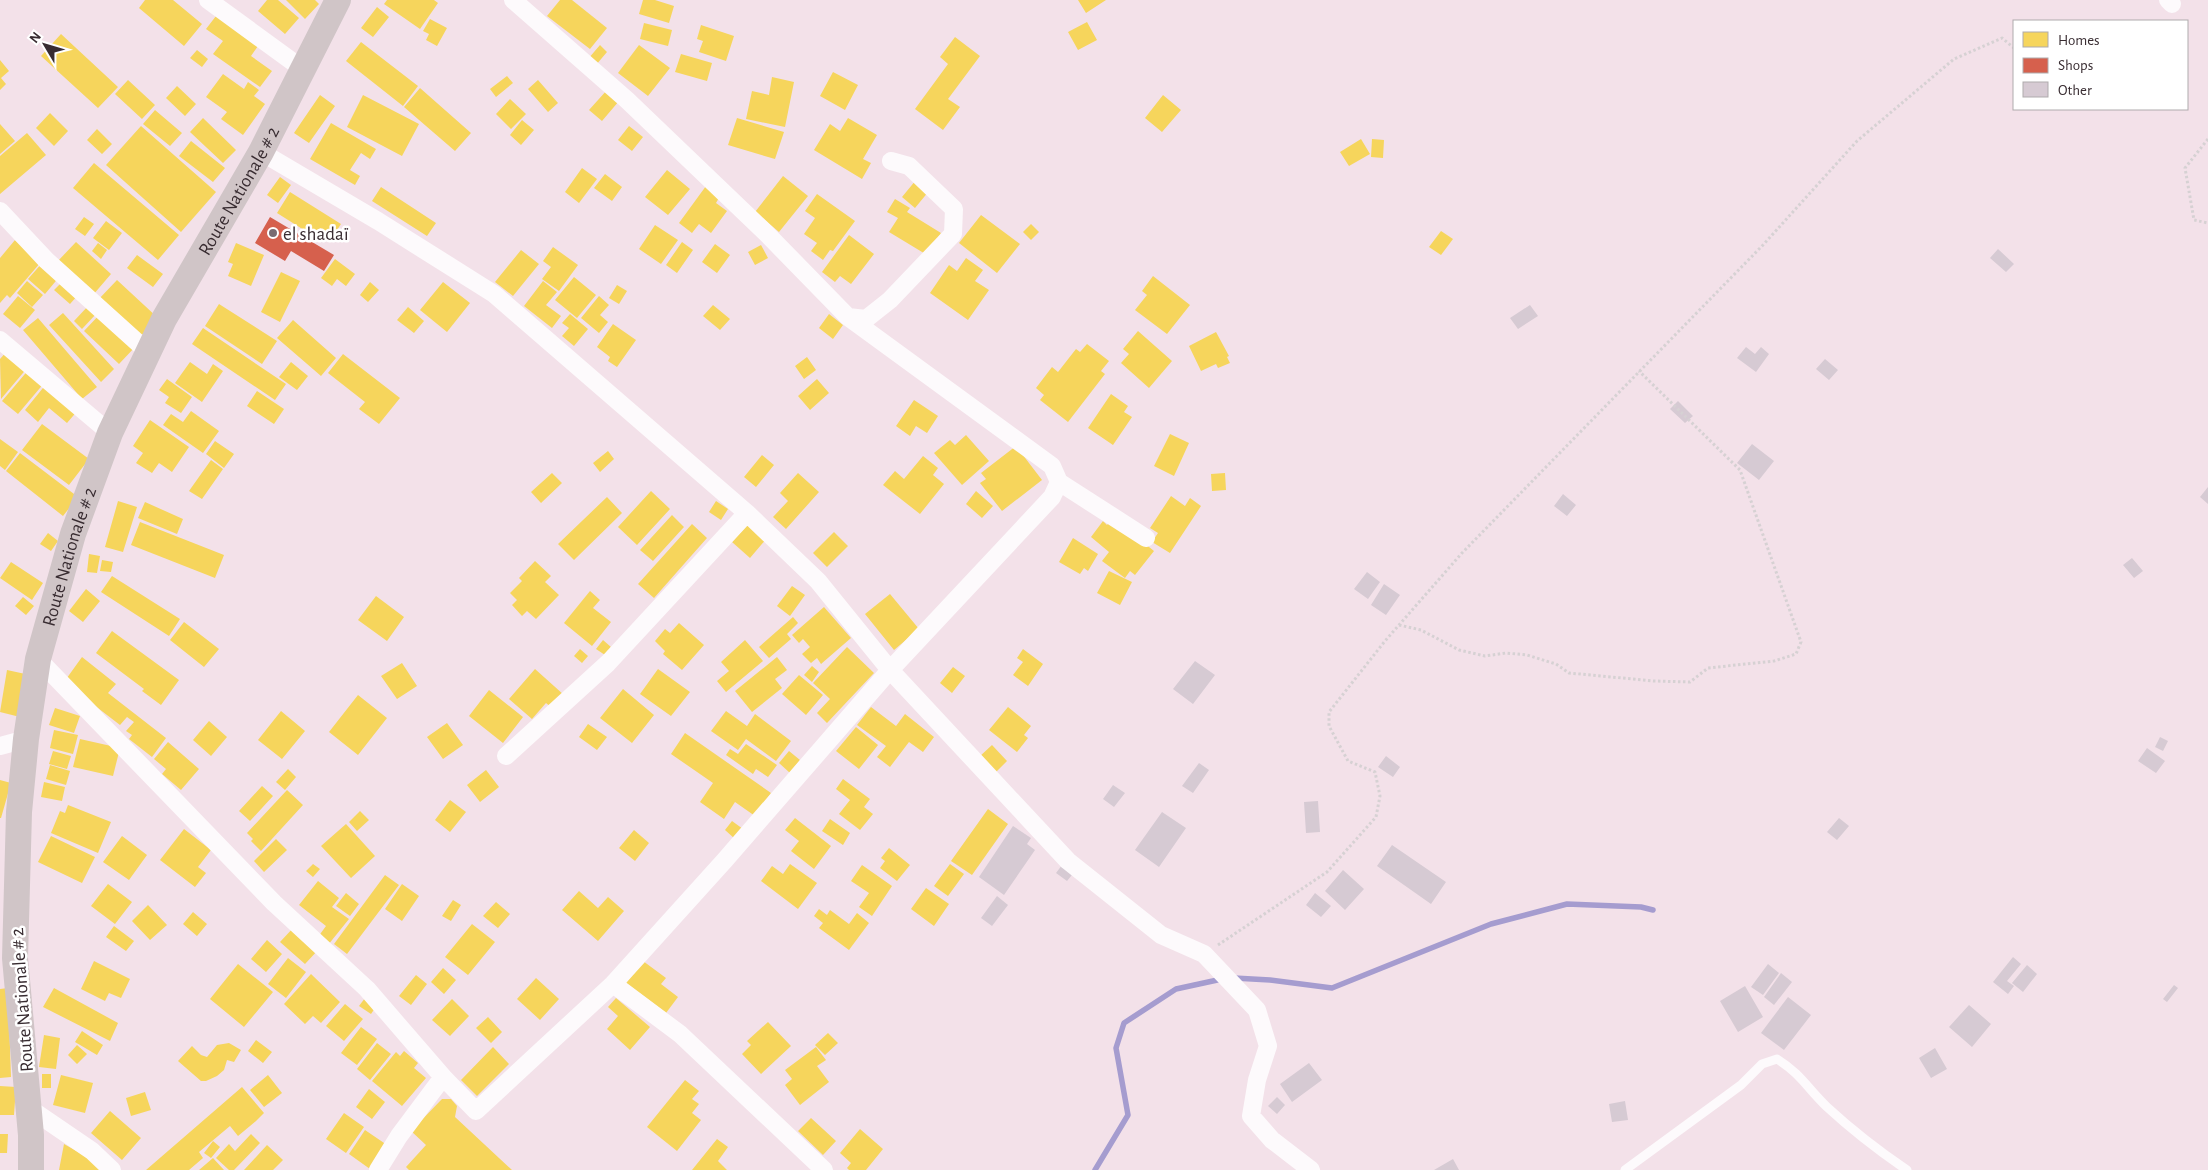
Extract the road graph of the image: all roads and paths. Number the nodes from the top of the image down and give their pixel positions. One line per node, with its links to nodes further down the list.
1 (208, 0): 5 (street)
2 (338, 0): 5 (main road, Route Nationale # 2)
3 (513, 0): 11 (street)
4 (2013, 47): 14 (path)
5 (304, 70): 7 (main road, Route Nationale # 2)
6 (2208, 139): 10 (path)
7 (261, 152): 13 (main road, Route Nationale # 2); 17 (street)
8 (891, 161): 11 (street)
9 (0, 210): 13 (street)
10 (2208, 223)
11 (848, 317): 16 (street)
12 (0, 340): 15 (street)
13 (148, 352): 15 (main road, Route Nationale # 2)
14 (1639, 371): 19 (path); 19 (path)
15 (110, 433): 20 (main road, Route Nationale # 2)
16 (1059, 482): 18 (street); 21 (street)
17 (747, 513): 21 (street); 24 (street)
18 (1146, 538)
19 (1399, 625): 25 (path)
20 (38, 659): 22 (main road, Route Nationale # 2); 27 (street)
21 (890, 670): 25 (street); 26 (street)
22 (26, 739): 23 (street); 28 (main road, Route Nationale # 2)
23 (0, 746)
24 (506, 756)
25 (1204, 954): 33 (street)
26 (613, 984): 27 (street); 32 (street)
27 (443, 1077): 31 (street)
28 (29, 1108): 29 (main road, Route Nationale # 2); 30 (street)
29 (31, 1170)
30 (112, 1170)
31 (378, 1170)
32 (824, 1170)
33 (1311, 1170)
34 (1625, 1170): 35 (lane)
35 (1907, 1170)

